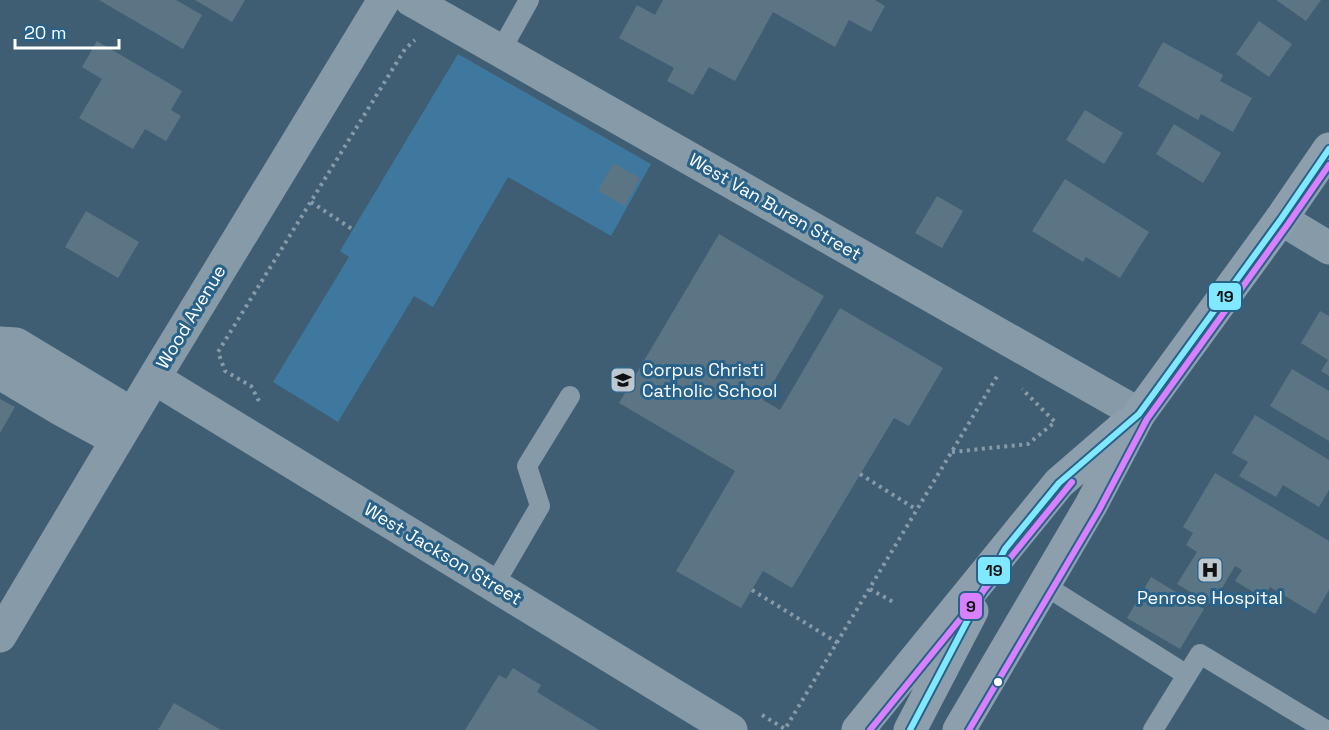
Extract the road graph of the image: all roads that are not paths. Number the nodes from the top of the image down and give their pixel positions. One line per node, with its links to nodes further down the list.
1 (384, 0): 10 (street, Wood Avenue)
2 (529, 0): 4 (lane)
3 (422, 5): 4 (street, West Van Buren Street)
4 (501, 50): 12 (street, West Van Buren Street)
5 (1329, 149): 6 (main road)
6 (1281, 219): 7 (street); 12 (main road)
7 (1329, 248)
8 (0, 342): 13 (street)
9 (0, 373): 13 (street)
10 (154, 378): 13 (street, Wood Avenue); 15 (street, West Jackson Street)
11 (570, 396): 15 (lane)
12 (1139, 414): 14 (main road); 16 (main road)
13 (125, 427): 17 (street, Wood Avenue)
14 (1005, 549): 20 (main road); 21 (main road)
15 (494, 585): 19 (street, West Jackson Street)
16 (1044, 585): 18 (lane); 22 (main road)
17 (0, 636)
18 (1187, 675): 23 (lane); 24 (lane)
19 (743, 721)
20 (858, 730)
21 (910, 730)
22 (959, 730)
23 (1153, 730)
24 (1326, 730)

